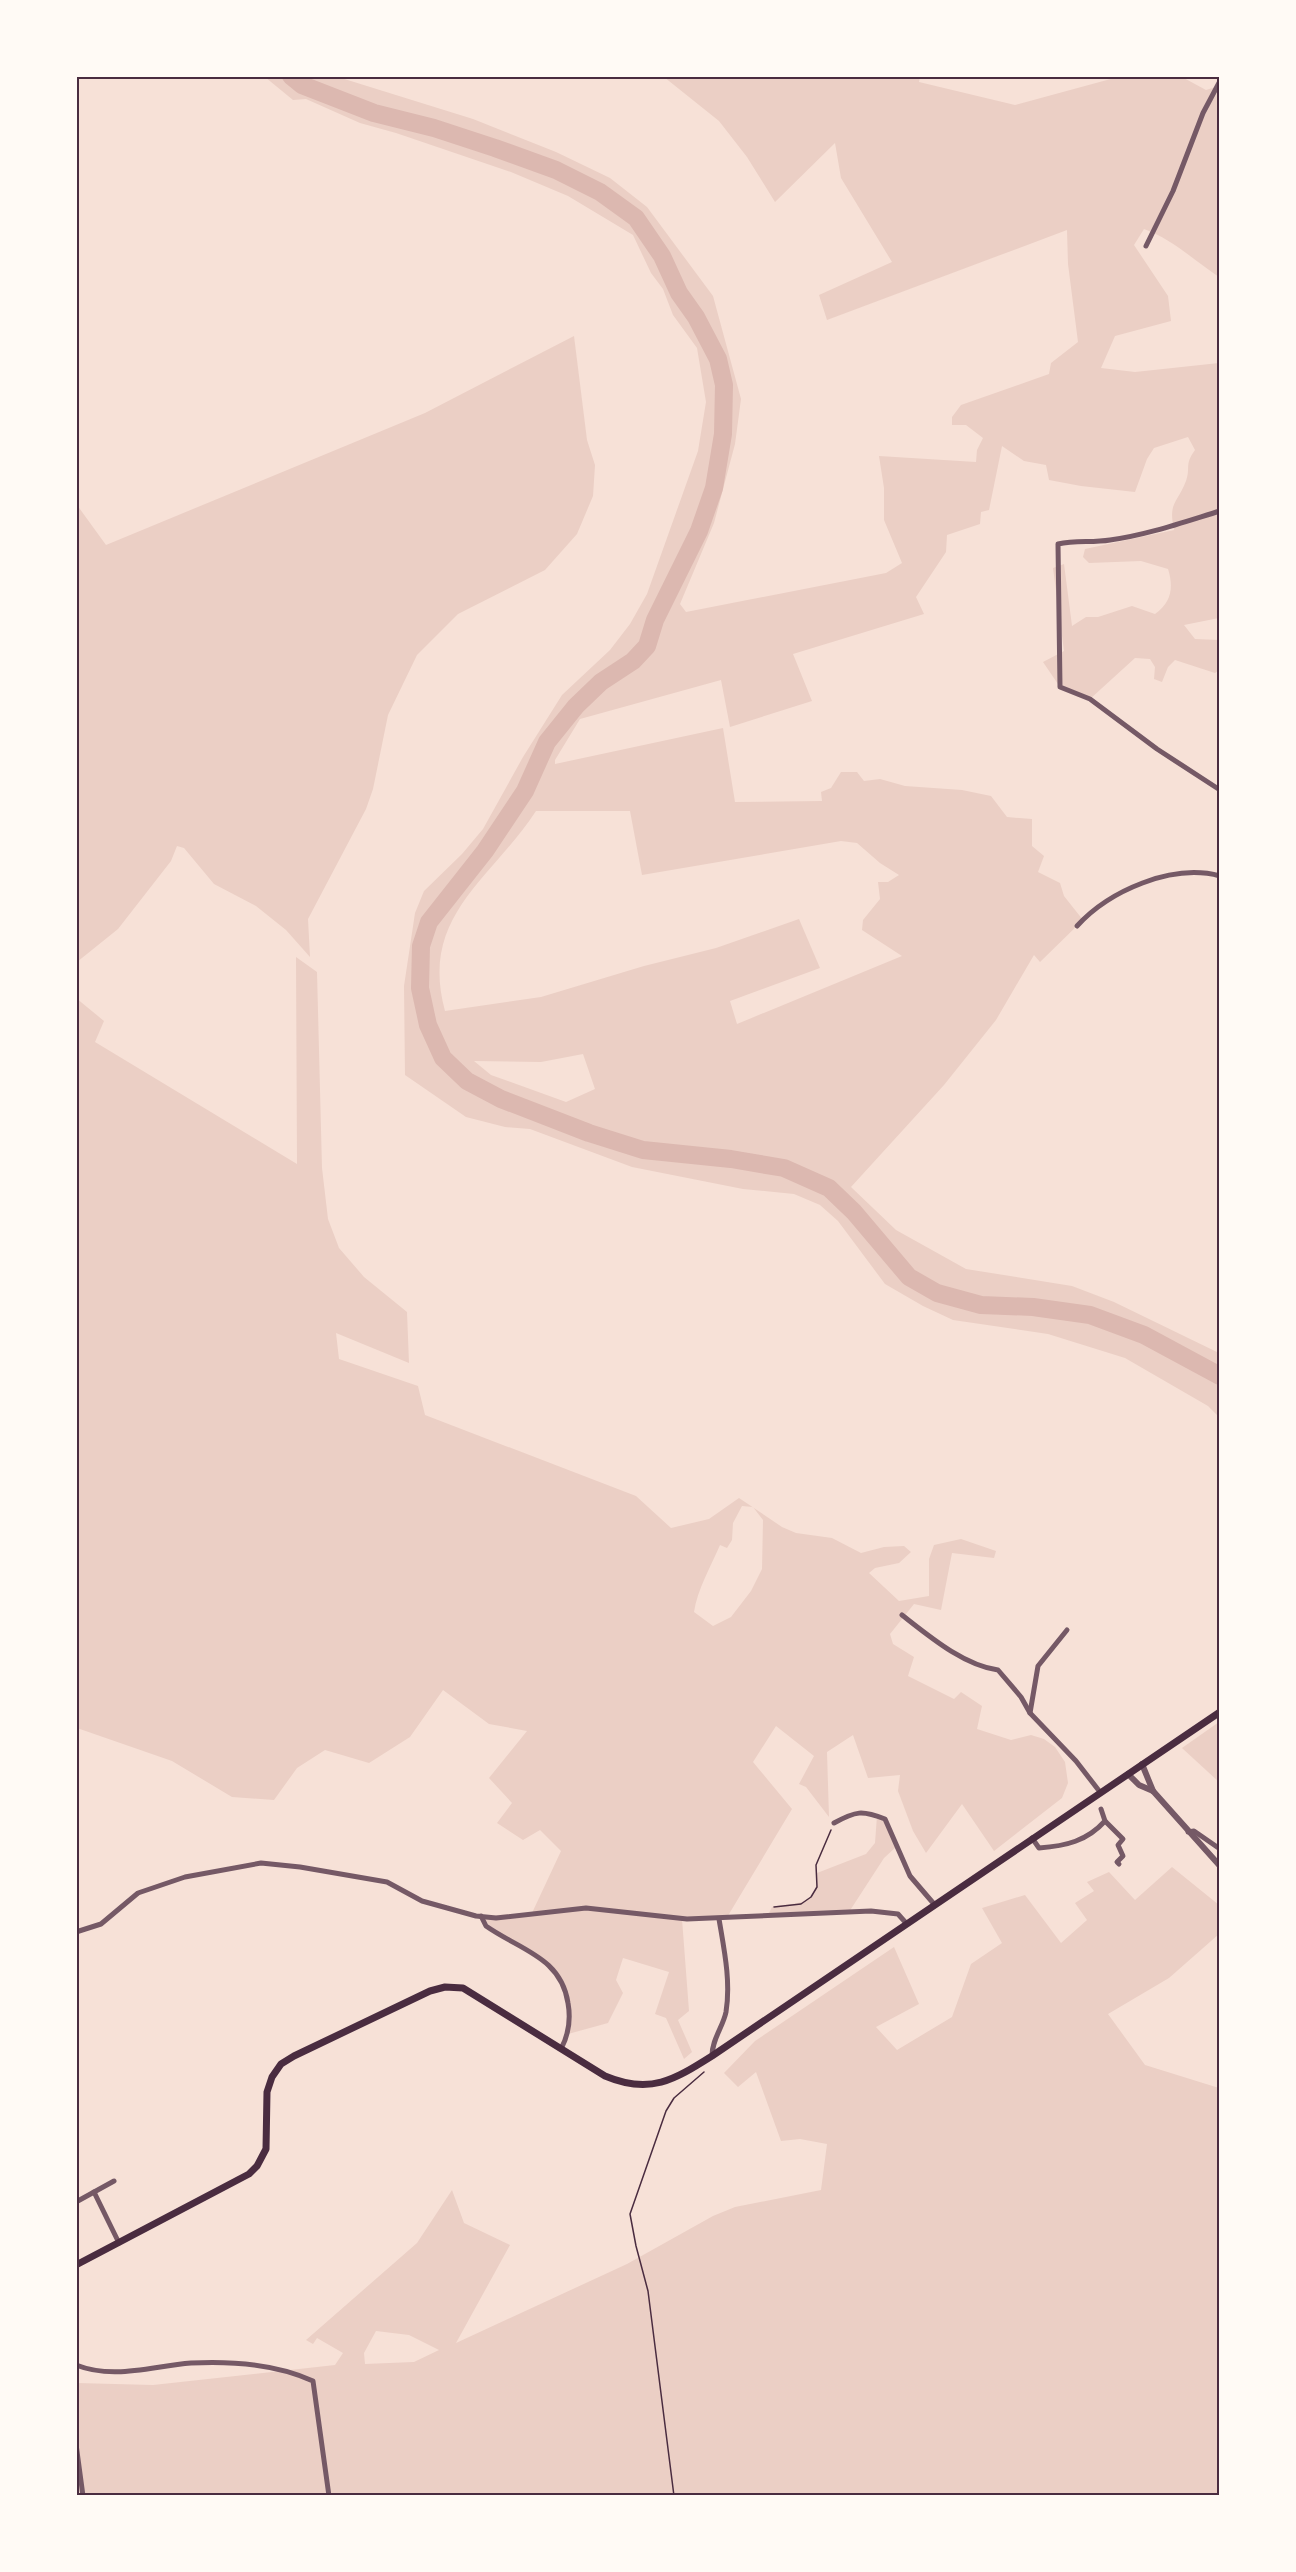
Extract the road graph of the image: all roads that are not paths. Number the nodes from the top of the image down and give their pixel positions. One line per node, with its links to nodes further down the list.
1 (1220, 81): 2 (street)
2 (1146, 246)
3 (1220, 511): 4 (street)
4 (1220, 790)
5 (1220, 876): 6 (street)
6 (1077, 926)
7 (902, 1615): 10 (street)
8 (1067, 1630): 10 (street)
9 (1220, 1712): 11 (main road)
10 (1030, 1713): 14 (street)
11 (1142, 1764): 12 (main road); 13 (street)
12 (1128, 1774): 13 (street); 14 (main road)
13 (1153, 1791): 18 (street)
14 (1101, 1792): 19 (main road)
15 (1101, 1809): 16 (street)
16 (1104, 1821): 19 (street); 21 (street)
17 (834, 1823): 23 (street)
18 (1188, 1832): 20 (street); 22 (street)
19 (1032, 1838): 23 (main road)
20 (1220, 1849)
21 (1119, 1864)
22 (1220, 1866)
23 (934, 1904): 26 (main road)
24 (480, 1916): 25 (street); 27 (street); 28 (street)
25 (719, 1919): 26 (street); 29 (street)
26 (906, 1923): 29 (main road)
27 (76, 1932)
28 (561, 2049): 29 (main road); 33 (main road)
29 (712, 2056)
30 (114, 2181): 31 (street)
31 (94, 2192): 32 (street); 33 (street)
32 (76, 2202)
33 (119, 2243): 34 (main road)
34 (76, 2265)
35 (76, 2365): 38 (street)
36 (76, 2444): 37 (street)
37 (83, 2496)
38 (329, 2496)

